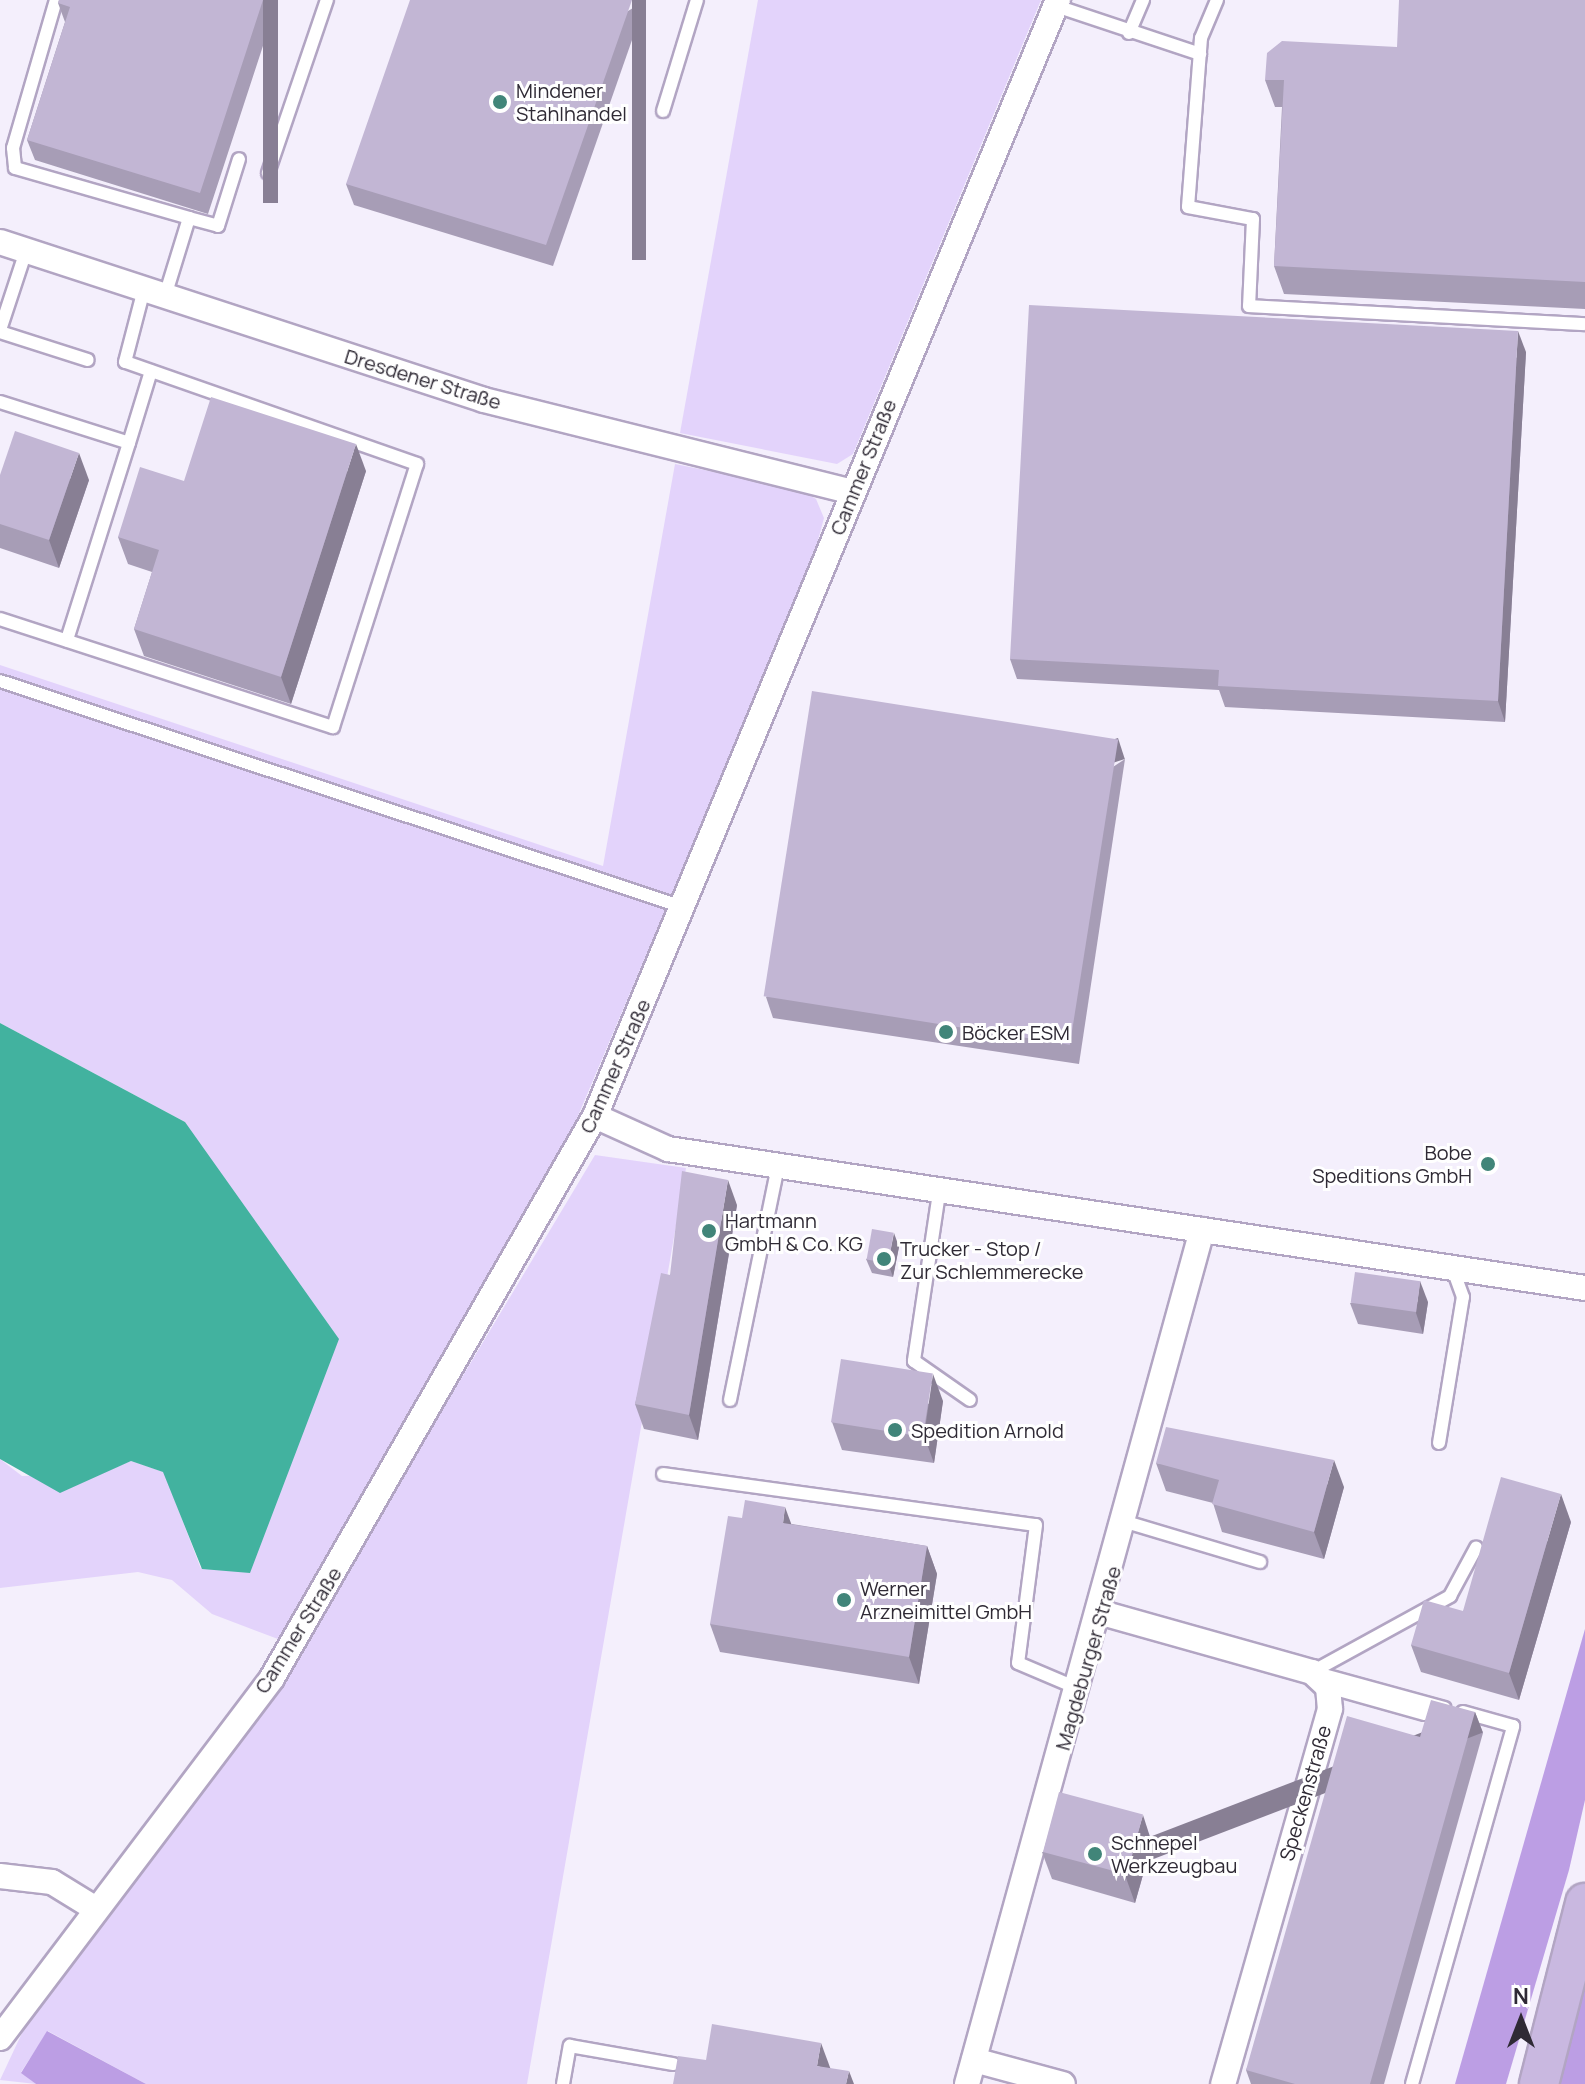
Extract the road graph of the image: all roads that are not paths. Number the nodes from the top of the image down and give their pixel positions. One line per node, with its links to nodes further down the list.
1 (56, 0): 12 (lane)
2 (327, 0): 11 (lane)
3 (697, 0): 9 (lane)
4 (1143, 0): 7 (lane)
5 (1217, 0): 8 (lane)
6 (1057, 3): 7 (lane); 22 (street, Cammer Straße)
7 (1129, 33): 8 (lane)
8 (1200, 54): 16 (lane)
9 (663, 111)
10 (239, 159): 12 (lane)
11 (268, 173)
12 (189, 218): 15 (lane)
13 (0, 242): 14 (street, Dresdener Straße)
14 (26, 251): 15 (street, Dresdener Straße); 17 (lane)
15 (155, 293): 19 (lane); 22 (street, Dresdener Straße)
16 (1585, 324)
17 (0, 331): 18 (lane)
18 (88, 360)
19 (151, 371): 21 (lane); 24 (lane)
20 (0, 402): 21 (lane)
21 (129, 443): 24 (lane)
22 (852, 492): 26 (street, Cammer Straße)
23 (0, 619): 24 (lane)
24 (67, 640)
25 (0, 681): 26 (lane)
26 (683, 907): 27 (street, Cammer Straße)
27 (595, 1116): 28 (street); 46 (street, Cammer Straße)
28 (778, 1167): 29 (street); 33 (lane)
29 (939, 1193): 30 (street); 34 (lane)
30 (1202, 1230): 31 (street); 37 (street, Magdeburger Straße)
31 (1453, 1270): 32 (street); 35 (lane)
32 (1585, 1288)
33 (730, 1400)
34 (970, 1400)
35 (1439, 1443)
36 (663, 1474): 42 (lane)
37 (1126, 1522): 39 (lane); 40 (street, Magdeburger Straße)
38 (1476, 1548): 41 (lane)
39 (1260, 1562)
40 (1102, 1613): 41 (street); 42 (street, Magdeburger Straße)
41 (1320, 1679): 43 (lane); 53 (street, Speckenstraße); 54 (lane)
42 (1080, 1689): 48 (street, Magdeburger Straße)
43 (1424, 1714)
44 (0, 1876): 46 (street)
45 (1585, 1903): 55 (main road)
46 (96, 1909): 47 (street, Cammer Straße)
47 (0, 2038)
48 (974, 2060): 51 (street, Magdeburger Straße); 52 (street)
49 (673, 2064): 50 (lane)
50 (563, 2084)
51 (967, 2084)
52 (1063, 2084)
53 (1223, 2084)
54 (1412, 2084)
55 (1539, 2084)

